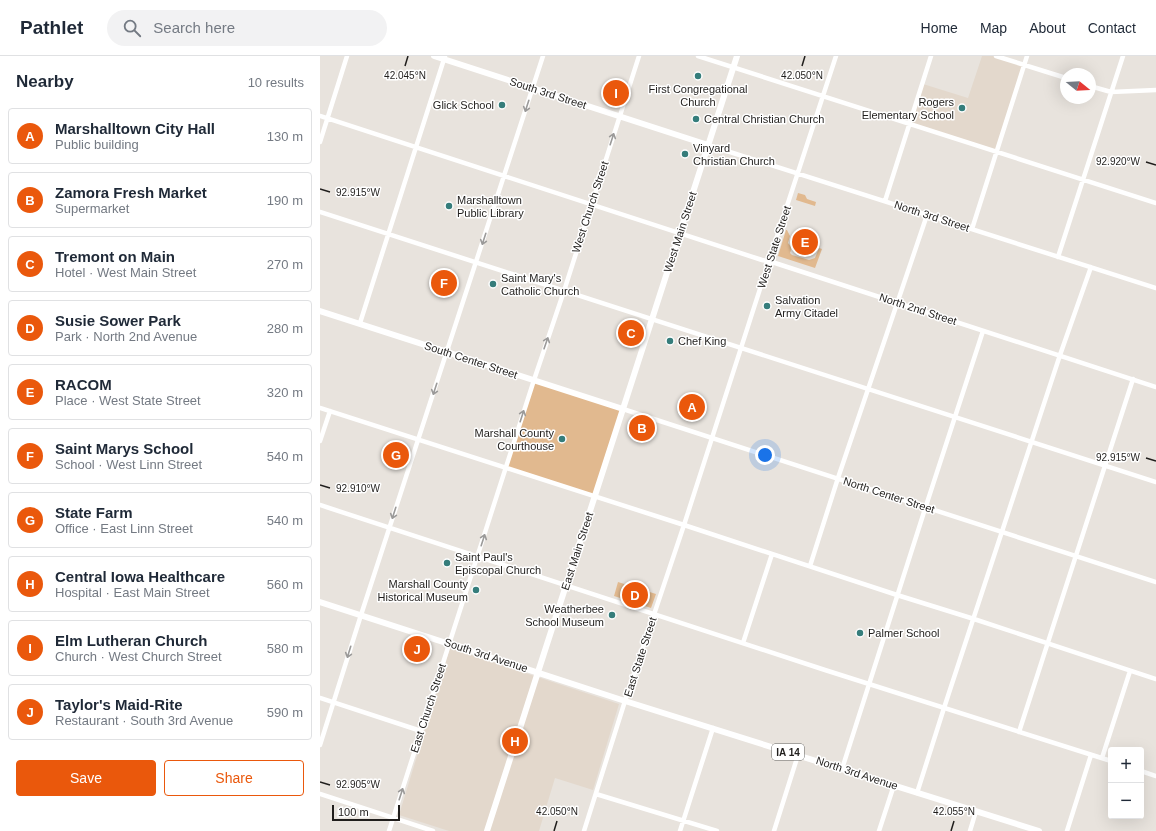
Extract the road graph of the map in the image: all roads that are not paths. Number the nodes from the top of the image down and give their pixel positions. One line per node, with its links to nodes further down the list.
1 (347, 56): 23 (street)
2 (434, 56): 12 (main road, South 3rd Street)
3 (543, 56): 16 (street)
4 (639, 56): 22 (street, West Church Street)
5 (698, 56): 14 (street)
6 (737, 56): 14 (main road, West Main Street)
7 (836, 56): 20 (street, West State Street)
8 (931, 56): 24 (street)
9 (996, 56): 13 (street)
10 (1027, 56): 13 (street)
11 (1123, 56): 19 (street)
12 (445, 58): 16 (main road, South 3rd Street); 27 (street)
13 (1024, 65): 15 (street); 28 (street)
14 (733, 68): 20 (street); 26 (main road, West Main Street)
15 (1060, 76)
16 (533, 88): 22 (main road, South 3rd Street); 30 (street, one-way to 30)
17 (1096, 88): 19 (street)
18 (1156, 90): 19 (street)
19 (1111, 92): 31 (street)
20 (823, 96): 24 (street); 29 (street, West State Street)
21 (320, 116): 23 (street, North 2nd Street)
22 (619, 116): 26 (main road, South 3rd Street); 34 (street, West Church Street, one-way to 22)
23 (328, 118): 25 (street); 27 (street, North 2nd Street)
24 (909, 124): 28 (street); 32 (street)
25 (320, 142)
26 (708, 145): 29 (street, North 3rd Street); 38 (main road, West Main Street)
27 (416, 147): 30 (street, North 2nd Street); 39 (street)
28 (996, 152): 31 (street); 37 (street)
29 (798, 173): 32 (street, North 3rd Street); 41 (street, West State Street)
30 (504, 176): 34 (street, North 2nd Street); 42 (street, one-way to 42)
31 (1083, 179): 33 (street); 40 (street)
32 (884, 201): 36 (street, North 3rd Street)
33 (1156, 203)
34 (591, 204): 38 (street, North 2nd Street); 45 (street, West Church Street)
35 (320, 212): 39 (street)
36 (927, 215): 37 (street, North 3rd Street); 46 (street)
37 (972, 229): 40 (street, North 3rd Street)
38 (680, 233): 41 (street, North 2nd Street); 48 (main road, West Main Street)
39 (388, 234): 42 (street); 49 (street)
40 (1058, 257): 43 (street, North 3rd Street)
41 (769, 261): 46 (street, North 2nd Street); 51 (street, West State Street)
42 (476, 263): 45 (street); 52 (street)
43 (1091, 268): 44 (street, North 3rd Street); 53 (street)
44 (1156, 288)
45 (564, 291): 48 (street); 55 (street, West Church Street, one-way to 45)
46 (897, 302): 50 (street, North 2nd Street); 57 (street)
47 (320, 311): 49 (main road, South Center Street)
48 (652, 320): 51 (street); 59 (main road, West Main Street)
49 (360, 323): 52 (main road, South Center Street)
50 (983, 331): 53 (street, North 2nd Street); 61 (street)
51 (741, 349): 57 (street); 62 (street, West State Street)
52 (447, 352): 55 (main road, South Center Street); 63 (street, one-way to 63)
53 (1060, 355): 54 (street, North 2nd Street); 65 (street)
54 (1133, 379): 56 (street, North 2nd Street); 66 (street)
55 (534, 380): 59 (main road, South Center Street); 67 (street, East Church Street, one-way to 55)
56 (1156, 387)
57 (868, 390): 61 (street); 68 (street)
58 (320, 408): 60 (street)
59 (623, 409): 62 (street, North Center Street); 70 (main road, East Main Street)
60 (330, 411): 63 (street); 64 (street)
61 (955, 417): 65 (street); 72 (street)
62 (712, 438): 68 (street, North Center Street); 73 (street, East State Street)
63 (418, 440): 67 (street); 74 (street, one-way to 74)
64 (320, 441)
65 (1032, 442): 66 (street); 75 (street)
66 (1105, 466): 69 (street); 78 (street)
67 (506, 468): 70 (street); 77 (street, East Church Street, one-way to 67)
68 (838, 478): 72 (street, North Center Street); 79 (street)
69 (1156, 482)
70 (595, 497): 73 (street); 81 (main road, East Main Street)
71 (320, 506): 74 (street)
72 (925, 507): 75 (street, North Center Street); 82 (street)
73 (684, 525): 76 (street); 84 (street, East State Street)
74 (389, 528): 77 (street); 85 (street)
75 (1002, 532): 78 (street, North Center Street); 86 (street)
76 (772, 554): 79 (street); 88 (street)
77 (477, 556): 81 (street); 87 (street, East Church Street)
78 (1076, 556): 80 (street, North Center Street); 89 (street)
79 (810, 566): 82 (street)
80 (1156, 582)
81 (566, 585): 84 (street); 91 (main road, East Main Street)
82 (897, 595): 86 (street); 93 (street)
83 (320, 602): 85 (main road, South 3rd Avenue / IA 14)
84 (654, 614): 88 (street); 95 (street, East State Street)
85 (361, 615): 87 (main road, South 3rd Avenue / IA 14); 96 (street, one-way to 96)
86 (974, 619): 89 (street); 97 (street)
87 (449, 643): 91 (main road, South 3rd Avenue / IA 14); 99 (street, East Church Street)
88 (743, 643): 93 (street)
89 (1048, 644): 90 (street); 100 (street)
90 (1130, 671): 92 (street); 104 (street)
91 (538, 672): 95 (main road, North 3rd Avenue / IA 14); 118 (main road, East Main Street)
92 (1156, 680)
93 (869, 683): 97 (street); 106 (street)
94 (320, 698): 96 (street)
95 (625, 701): 98 (main road, North 3rd Avenue / IA 14); 112 (street, East State Street)
96 (333, 703): 99 (street); 101 (street)
97 (944, 708): 100 (street); 110 (street)
98 (713, 728): 102 (main road, North 3rd Avenue / IA 14); 115 (street)
99 (421, 731): 114 (street, East Church Street, one-way to 99)
100 (1019, 732): 103 (street)
101 (320, 745)
102 (798, 755): 106 (main road, North 3rd Avenue / IA 14); 122 (street)
103 (1092, 755): 104 (street); 126 (street)
104 (1102, 758): 105 (street)
105 (1108, 760)
106 (842, 769): 109 (main road, North 3rd Avenue / IA 14)
107 (1144, 772): 108 (street)
108 (1156, 776)
109 (894, 785): 110 (main road, North 3rd Avenue / IA 14); 123 (street)
110 (917, 793): 113 (main road, North 3rd Avenue / IA 14)
111 (320, 794): 114 (street)
112 (596, 794): 115 (street); 119 (street, East State Street)
113 (976, 811): 124 (street); 125 (main road, North 3rd Avenue / IA 14)
114 (393, 818): 116 (street, East Church Street); 117 (street)
115 (684, 820): 120 (street); 121 (street)
116 (389, 831)
117 (433, 831)
118 (487, 831)
119 (584, 831)
120 (680, 831)
121 (717, 831)
122 (774, 831)
123 (879, 831)
124 (970, 831)
125 (1039, 831)
126 (1067, 831)

